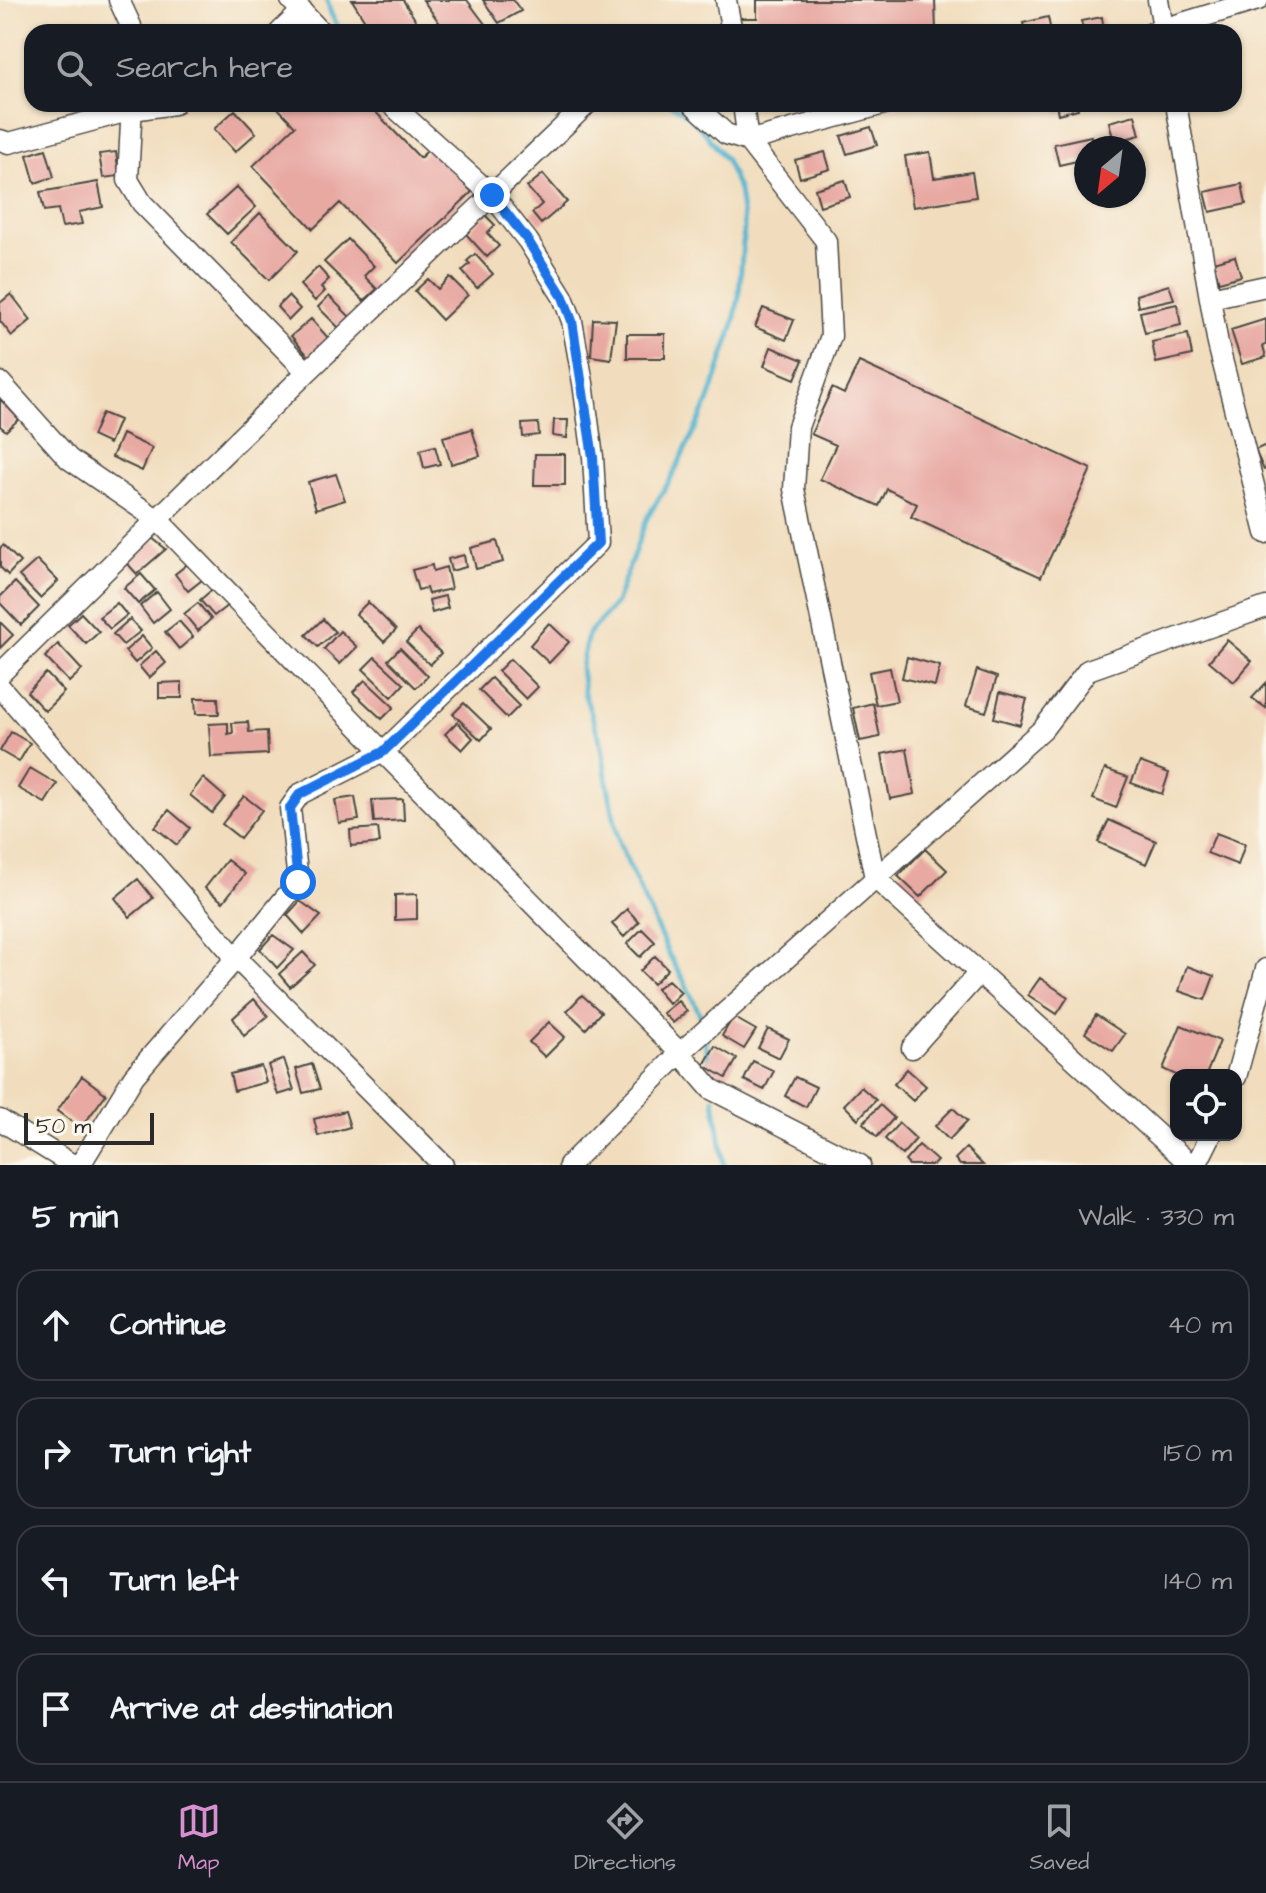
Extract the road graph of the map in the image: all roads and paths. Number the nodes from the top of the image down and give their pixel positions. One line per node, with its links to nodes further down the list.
1 (119, 0): 6 (street)
2 (726, 0): 9 (street)
3 (1158, 0): 10 (street)
4 (1258, 0): 11 (street)
5 (296, 6): 7 (street); 8 (street)
6 (130, 24)
7 (285, 24)
8 (313, 24)
9 (730, 24)
10 (1160, 24)
11 (1182, 24)
12 (115, 112): 20 (street)
13 (132, 112): 25 (street)
14 (400, 112): 22 (street)
15 (579, 112): 22 (street)
16 (702, 112): 21 (street)
17 (744, 112): 21 (street)
18 (855, 112): 21 (street)
19 (1177, 112): 24 (street)
20 (0, 140)
21 (748, 141): 33 (street)
22 (492, 195): 25 (street); 32 (street)
23 (1266, 286): 24 (street)
24 (1210, 298): 28 (street)
25 (307, 372): 27 (street)
26 (0, 382): 27 (street)
27 (158, 520): 30 (street); 32 (street)
28 (1266, 533)
29 (1266, 607): 33 (street)
30 (0, 674)
31 (0, 687): 34 (street)
32 (383, 752): 34 (street); 38 (street)
33 (875, 878): 36 (street); 38 (street)
34 (236, 958): 43 (street); 44 (street)
35 (1266, 969): 39 (street)
36 (979, 973): 37 (street); 47 (street)
37 (912, 1048)
38 (680, 1053): 45 (street); 46 (street)
39 (1238, 1069)
40 (0, 1120): 42 (street)
41 (1207, 1141): 47 (street)
42 (73, 1165)
43 (80, 1165)
44 (443, 1165)
45 (569, 1165)
46 (860, 1165)
47 (1193, 1165)

